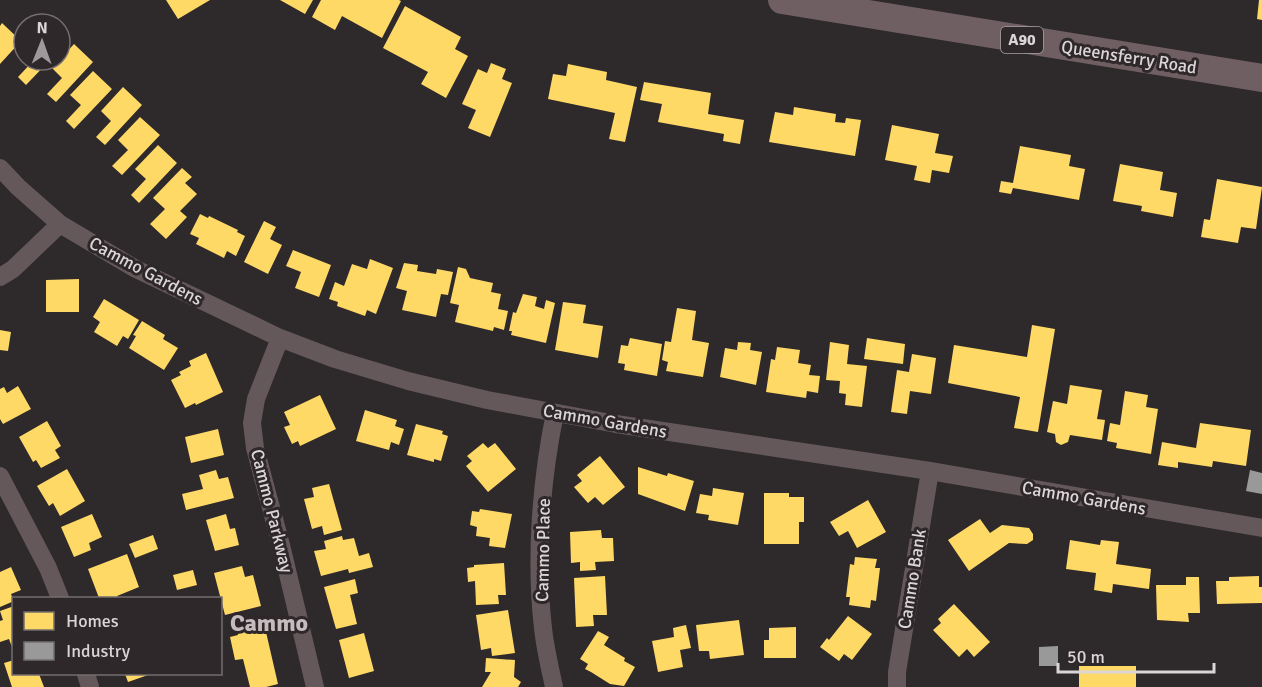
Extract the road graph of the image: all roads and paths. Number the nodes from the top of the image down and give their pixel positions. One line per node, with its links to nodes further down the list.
1 (782, 0): 2 (main road, Queensferry Road / A90)
2 (1262, 78)
3 (0, 168): 4 (street, Cammo Gardens)
4 (60, 224): 5 (street); 6 (street, Cammo Gardens)
5 (0, 278)
6 (280, 338): 7 (street, Cammo Gardens); 12 (street, Cammo Parkway)
7 (555, 413): 8 (street, Cammo Gardens); 13 (street, Cammo Place)
8 (930, 471): 10 (street, Cammo Gardens); 14 (street, Cammo Bank)
9 (0, 476): 11 (street)
10 (1262, 528)
11 (60, 597)
12 (315, 687)
13 (554, 687)
14 (897, 687)

